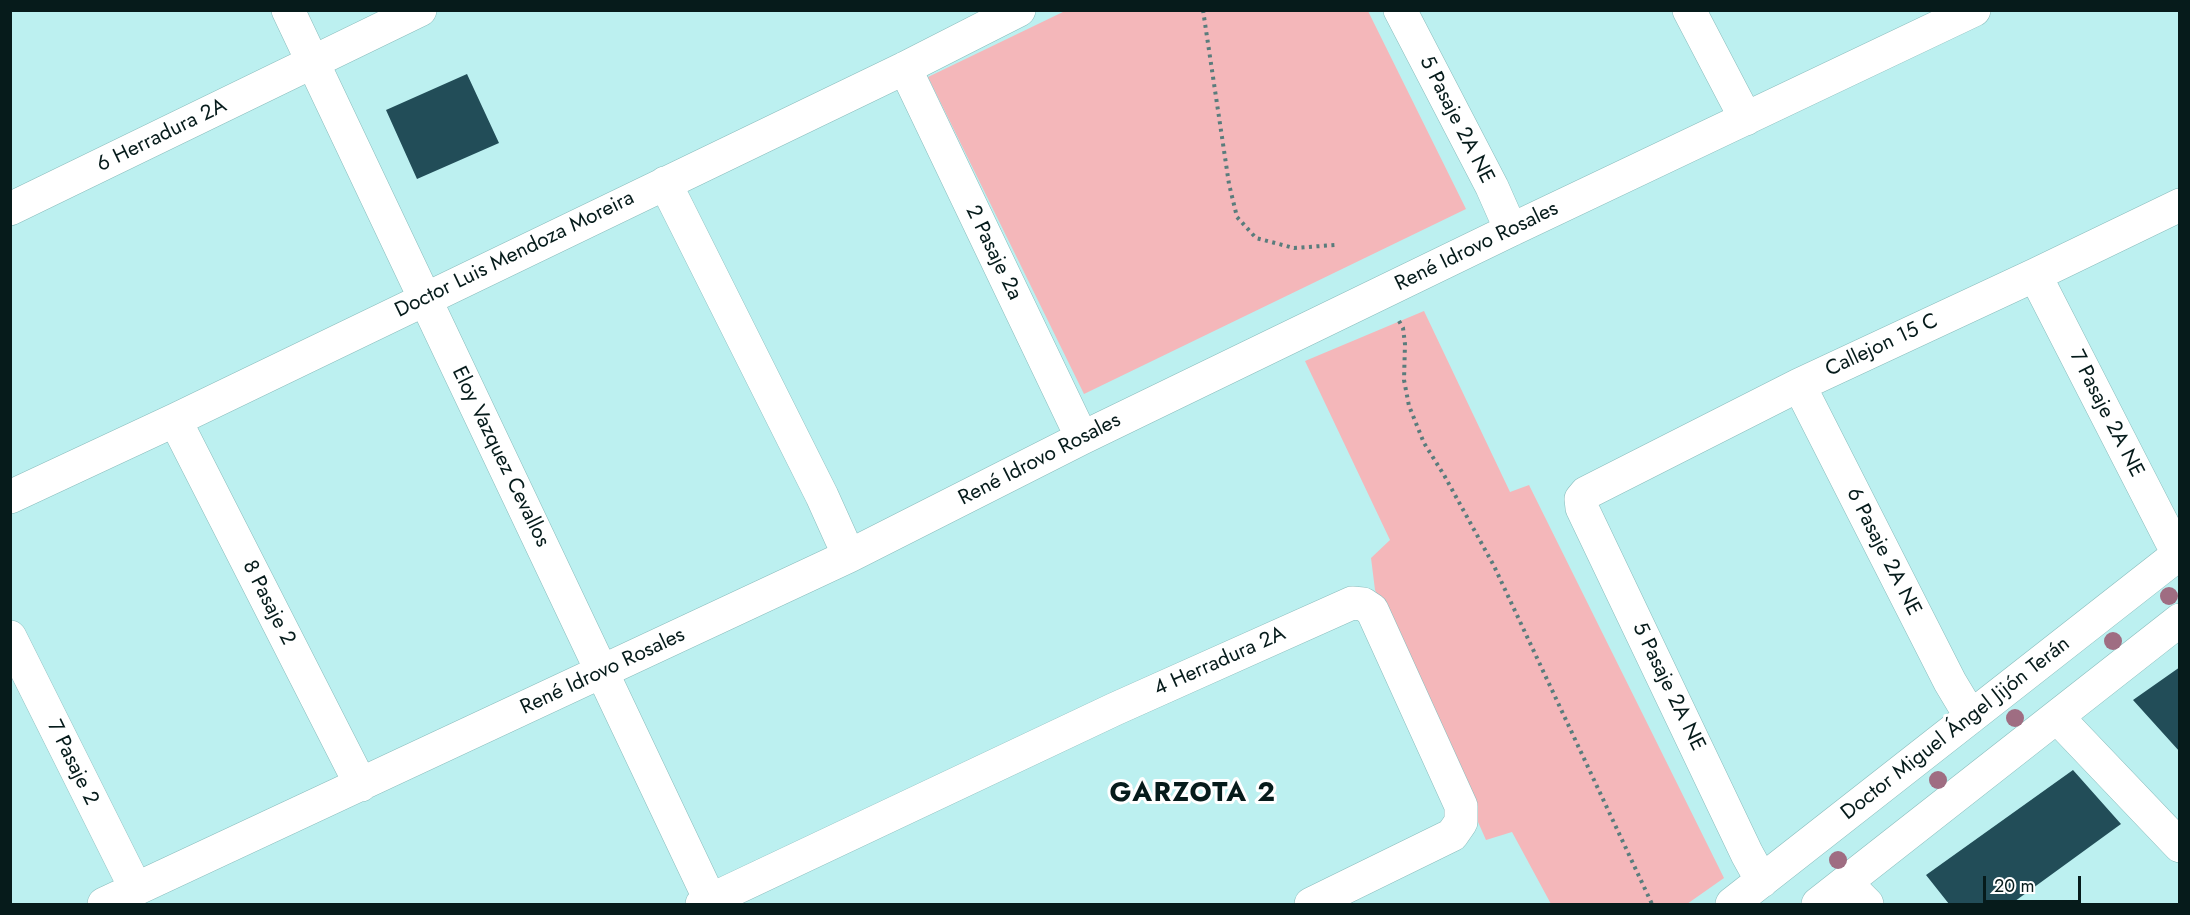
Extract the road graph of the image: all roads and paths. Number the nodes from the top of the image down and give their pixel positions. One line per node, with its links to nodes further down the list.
1 (288, 10): 8 (street, Eloy Vazquez Cevallos)
2 (420, 10): 8 (street, 6 Herradura 2A)
3 (1019, 10): 9 (street, Doctor Luis Mendoza Moreira)
4 (1203, 10): 15 (path)
5 (1400, 10): 14 (street, 5 Pasaje 2A NE)
6 (1689, 10): 10 (street)
7 (1963, 13): 10 (street, René Idrovo Rosales)
8 (313, 62): 13 (street, 6 Herradura 2A); 17 (street, Eloy Vazquez Cevallos)
9 (905, 68): 11 (street, Doctor Luis Mendoza Moreira); 21 (street, 2 Pasaje 2a)
10 (1746, 119): 14 (street, René Idrovo Rosales)
11 (666, 183): 17 (street, Doctor Luis Mendoza Moreira); 25 (street)
12 (2180, 205): 16 (street, Callejon 15 C)
13 (10, 209)
14 (1511, 230): 21 (street, René Idrovo Rosales)
15 (1335, 245)
16 (2035, 275): 19 (street, Callejon 15 C); 24 (street, 7 Pasaje 2A NE)
17 (424, 299): 20 (street, Doctor Luis Mendoza Moreira); 28 (street, Eloy Vazquez Cevallos)
18 (1398, 319): 39 (path)
19 (1799, 385): 22 (street, Callejon 15 C); 29 (street, 6 Pasaje 2A NE)
20 (175, 420): 23 (street, Doctor Luis Mendoza Moreira); 31 (street, 8 Pasaje 2)
21 (1082, 438): 25 (street, René Idrovo Rosales)
22 (1586, 493): 33 (street, 5 Pasaje 2A NE)
23 (10, 497)
24 (2179, 553): 29 (street, Doctor Miguel Ángel Jijón Terán)
25 (849, 556): 28 (street, René Idrovo Rosales)
26 (2180, 620): 30 (street)
27 (10, 637): 34 (street, 7 Pasaje 2)
28 (603, 672): 31 (street, René Idrovo Rosales); 36 (street, Eloy Vazquez Cevallos)
29 (1971, 717): 33 (street, Doctor Miguel Ángel Jijón Terán)
30 (2057, 717): 32 (street); 35 (street)
31 (361, 785): 34 (street, René Idrovo Rosales)
32 (2180, 846)
33 (1762, 881): 40 (street, Doctor Miguel Ángel Jijón Terán)
34 (136, 889): 37 (street, René Idrovo Rosales)
35 (1857, 894): 41 (street)
36 (708, 903): 38 (street, 4 Herradura 2A)
37 (104, 904)
38 (1311, 904)
39 (1652, 904)
40 (1732, 904)
41 (1818, 904)

